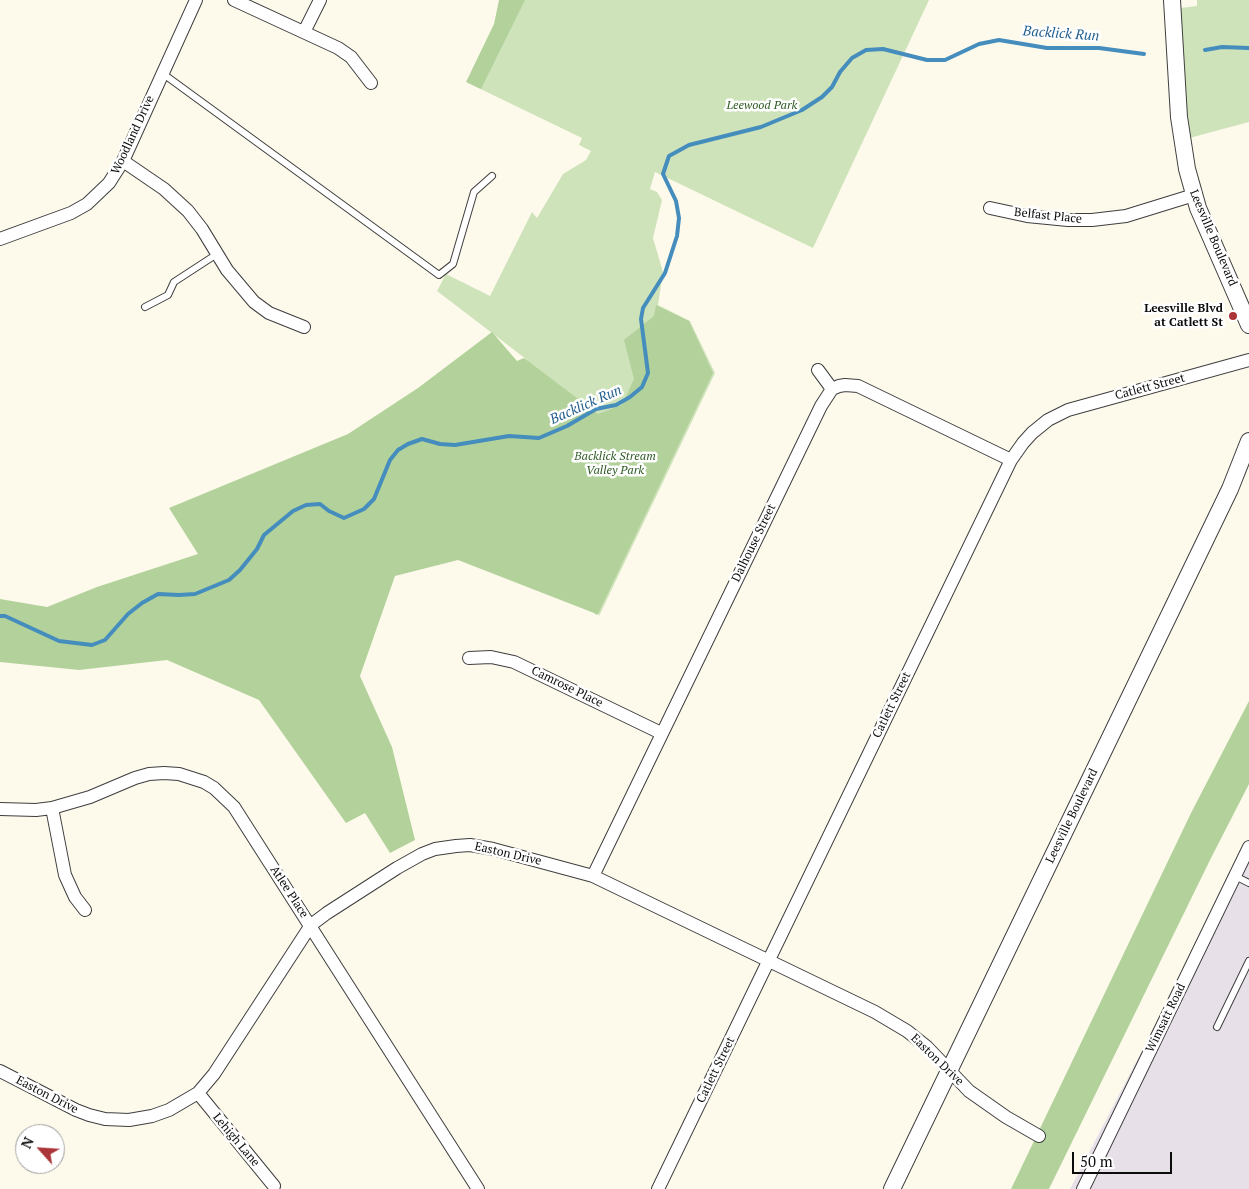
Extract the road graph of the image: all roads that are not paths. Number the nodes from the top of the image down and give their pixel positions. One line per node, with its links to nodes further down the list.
1 (196, 0): 6 (street, Woodland Drive)
2 (234, 0): 5 (street)
3 (320, 0): 5 (street)
4 (1172, 0): 10 (street, Leesville Boulevard)
5 (304, 32): 7 (street)
6 (162, 74): 8 (street, Woodland Drive); 9 (lane)
7 (371, 84)
8 (124, 161): 12 (street, Woodland Drive); 13 (street)
9 (492, 176)
10 (1194, 195): 11 (street, Belfast Place); 15 (street, Leesville Boulevard)
11 (990, 208)
12 (0, 240)
13 (217, 254): 14 (lane); 16 (street)
14 (145, 307)
15 (1249, 325)
16 (304, 326)
17 (1249, 360): 21 (street, Catlett Street)
18 (818, 370): 19 (street)
19 (832, 389): 21 (street); 23 (street, Dalhouse Street)
20 (1249, 441): 36 (street, Leesville Boulevard)
21 (1011, 460): 32 (street, Catlett Street)
22 (469, 658): 23 (street, Camrose Place)
23 (661, 733): 27 (street, Dalhouse Street)
24 (52, 808): 25 (street, Atlee Place); 30 (street); 31 (street, Atlee Place)
25 (0, 809)
26 (1249, 847): 28 (street, Wimsatt Road)
27 (593, 876): 31 (street, Easton Drive); 32 (street, Easton Drive)
28 (1235, 876): 29 (lane); 43 (street, Wimsatt Road)
29 (1249, 883)
30 (85, 910)
31 (311, 925): 37 (street, Easton Drive); 40 (street, Atlee Place)
32 (768, 960): 36 (street, Easton Drive); 41 (street, Catlett Street)
33 (1249, 961): 34 (lane)
34 (1217, 1027)
35 (0, 1071): 37 (street, Easton Drive)
36 (949, 1071): 38 (street, Easton Drive); 42 (street, Leesville Boulevard)
37 (198, 1093): 39 (street, Lehigh Lane)
38 (1039, 1136)
39 (274, 1186)
40 (478, 1189)
41 (658, 1189)
42 (892, 1189)
43 (1082, 1189)

